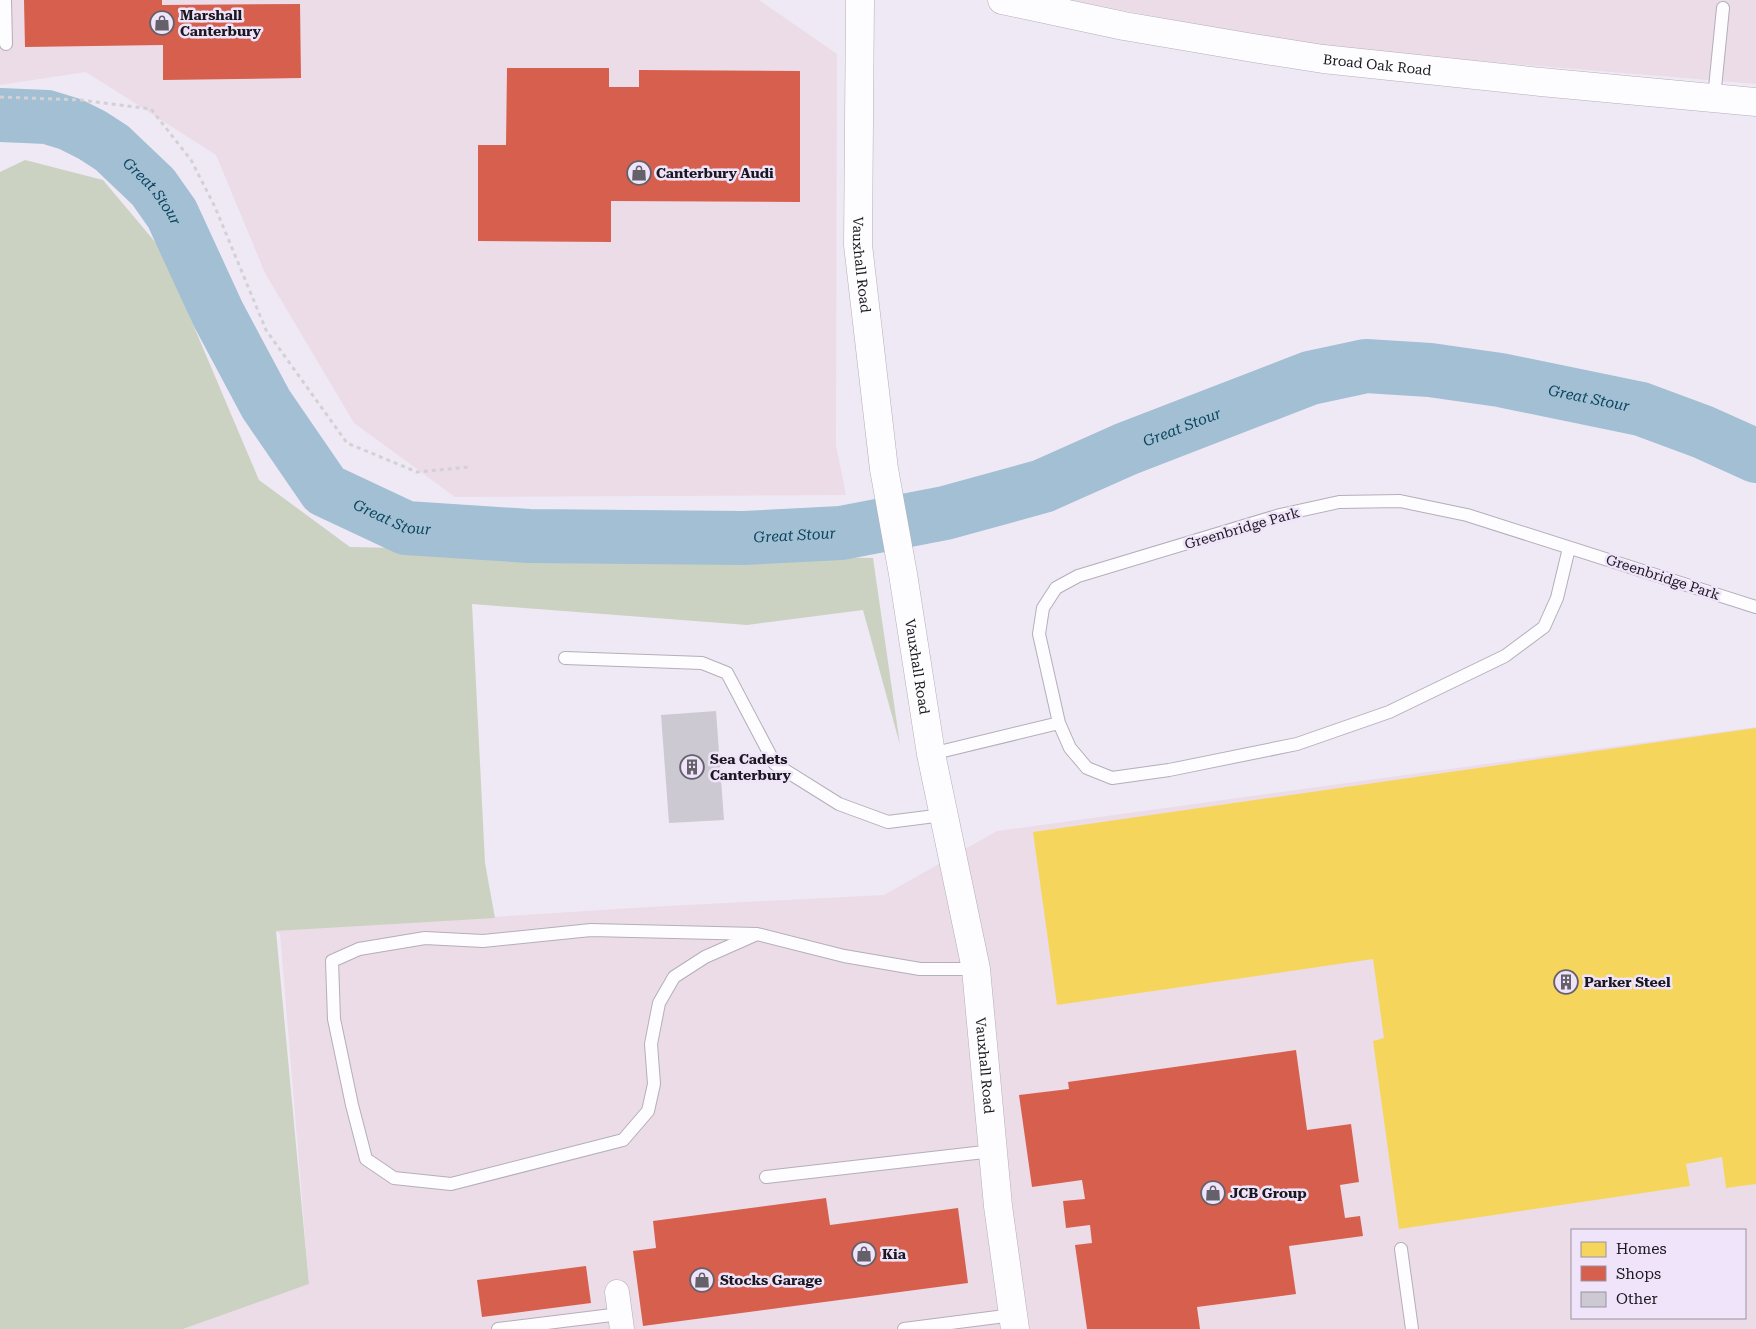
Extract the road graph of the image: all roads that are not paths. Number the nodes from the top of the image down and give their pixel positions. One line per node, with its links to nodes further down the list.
1 (5, 0): 5 (lane)
2 (860, 0): 12 (street, Vauxhall Road)
3 (1002, 0): 6 (street, Broad Oak Road)
4 (1723, 8): 6 (lane)
5 (6, 44)
6 (1714, 98): 7 (street, Broad Oak Road)
7 (1756, 102)
8 (1569, 548): 9 (lane, Greenbridge Park); 11 (lane, Greenbridge Park); 11 (lane, Greenbridge Park)
9 (1756, 607)
10 (565, 658): 13 (lane)
11 (1059, 723): 12 (lane)
12 (931, 754): 13 (street, Vauxhall Road)
13 (943, 815): 15 (street, Vauxhall Road)
14 (757, 934): 14 (lane); 15 (lane)
15 (976, 969): 16 (street, Vauxhall Road)
16 (993, 1151): 17 (lane); 20 (street, Vauxhall Road)
17 (766, 1177)
18 (1401, 1249): 23 (lane)
19 (620, 1312): 21 (lane)
20 (1014, 1322): 22 (lane)
21 (498, 1329)
22 (904, 1329)
23 (1412, 1329)

